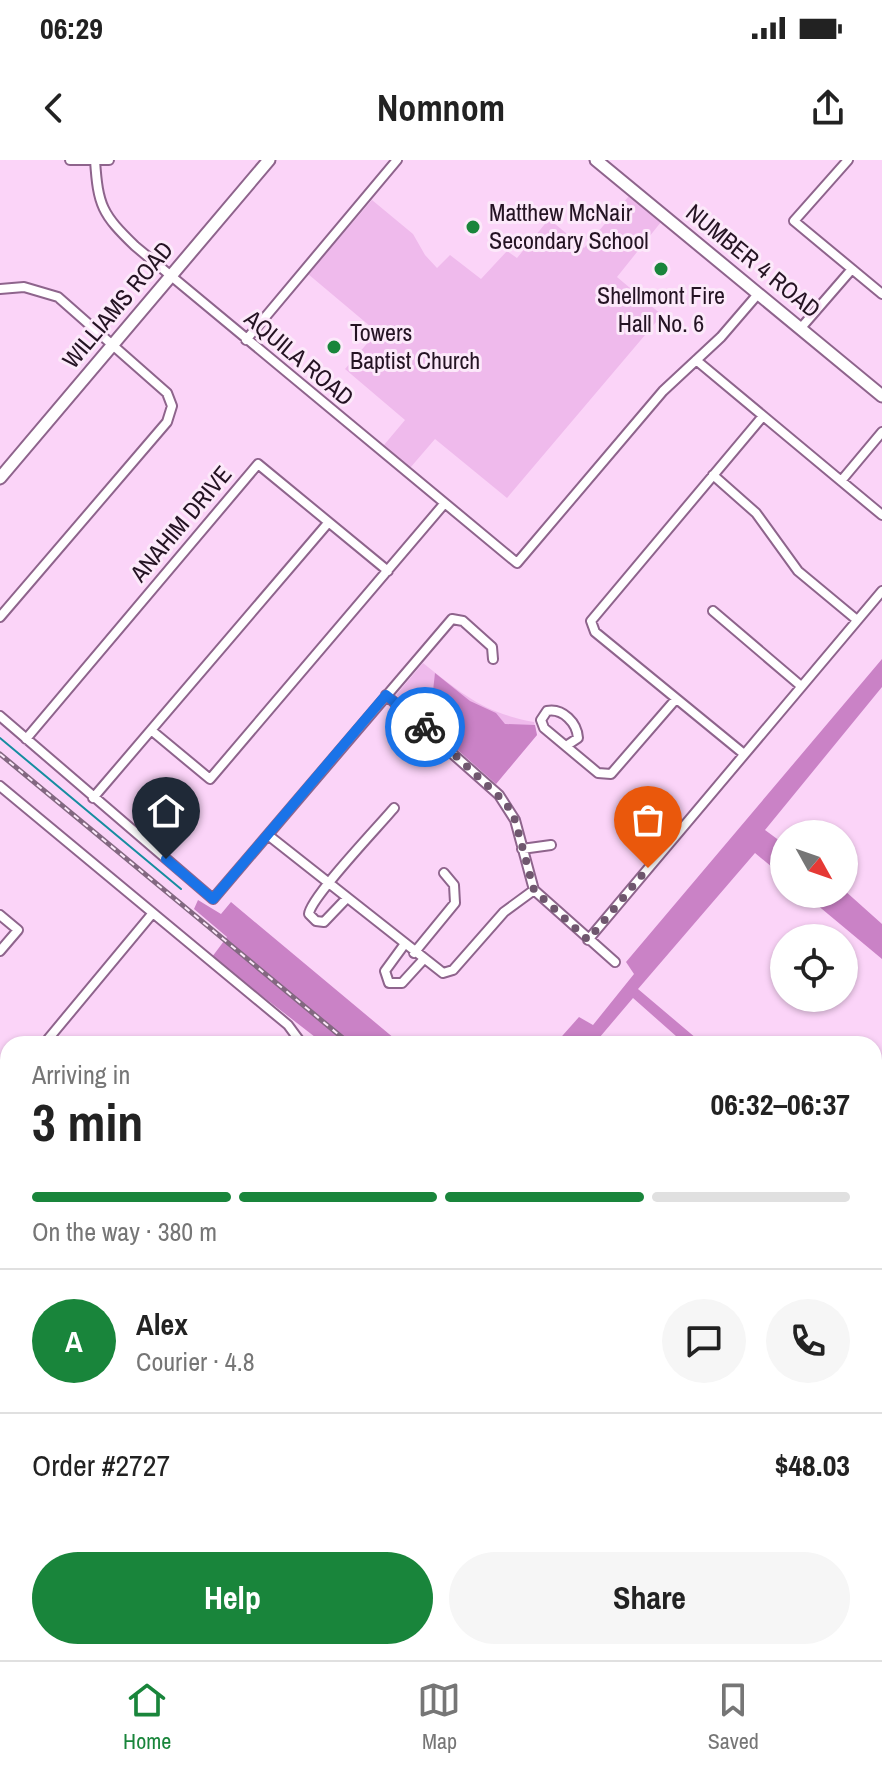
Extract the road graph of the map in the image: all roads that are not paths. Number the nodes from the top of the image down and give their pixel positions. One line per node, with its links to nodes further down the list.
1 (70, 160): 6 (street)
2 (109, 160): 6 (street)
3 (269, 160): 9 (street, WILLIAMS ROAD)
4 (397, 160): 14 (street)
5 (848, 160): 8 (street)
6 (95, 161): 9 (street, AQUILA ROAD)
7 (604, 163): 11 (street, NUMBER 4 ROAD)
8 (852, 269): 12 (street); 13 (street)
9 (171, 276): 14 (street, AQUILA ROAD); 15 (street, WILLIAMS ROAD)
10 (0, 289): 15 (street)
11 (758, 294): 13 (street, NUMBER 4 ROAD); 16 (street)
12 (882, 294)
13 (800, 329): 17 (street, NUMBER 4 ROAD)
14 (246, 340): 23 (street, AQUILA ROAD)
15 (113, 345): 21 (street, WILLIAMS ROAD); 29 (street)
16 (696, 360): 18 (street); 23 (street, AQUILA ROAD)
17 (882, 396)
18 (763, 416): 20 (street); 22 (street)
19 (882, 432): 22 (street)
20 (713, 475): 30 (street); 34 (street)
21 (0, 478)
22 (841, 481): 24 (street)
23 (444, 504): 26 (street)
24 (882, 515)
25 (328, 523): 26 (street, ANAHIM DRIVE); 36 (street); 37 (street, ANAHIM DRIVE)
26 (388, 571): 36 (street)
27 (882, 591): 30 (street)
28 (713, 611): 32 (street)
29 (0, 617)
30 (857, 620): 32 (street)
31 (493, 659): 33 (street)
32 (801, 686): 39 (street)
33 (386, 695): 43 (street); 45 (street)
34 (676, 699): 38 (street); 39 (street)
35 (0, 716): 37 (street)
36 (151, 730): 41 (street)
37 (26, 739): 41 (street)
38 (566, 746): 38 (street)
39 (744, 754): 52 (street)
40 (0, 786): 50 (street)
41 (93, 798): 43 (street)
42 (394, 808): 47 (street)
43 (268, 835): 47 (street)
44 (551, 845): 45 (street)
45 (522, 849): 48 (street)
46 (444, 873): 55 (street)
47 (328, 885): 49 (street); 49 (street)
48 (534, 890): 52 (street); 56 (street)
49 (346, 899): 53 (street)
50 (152, 914): 58 (street); 59 (street)
51 (0, 915): 54 (street)
52 (588, 940): 57 (street)
53 (404, 945): 55 (street); 56 (street)
54 (0, 951)
55 (414, 953): 56 (street)
56 (423, 960)
57 (615, 962)
58 (51, 1036)
59 (296, 1036)

